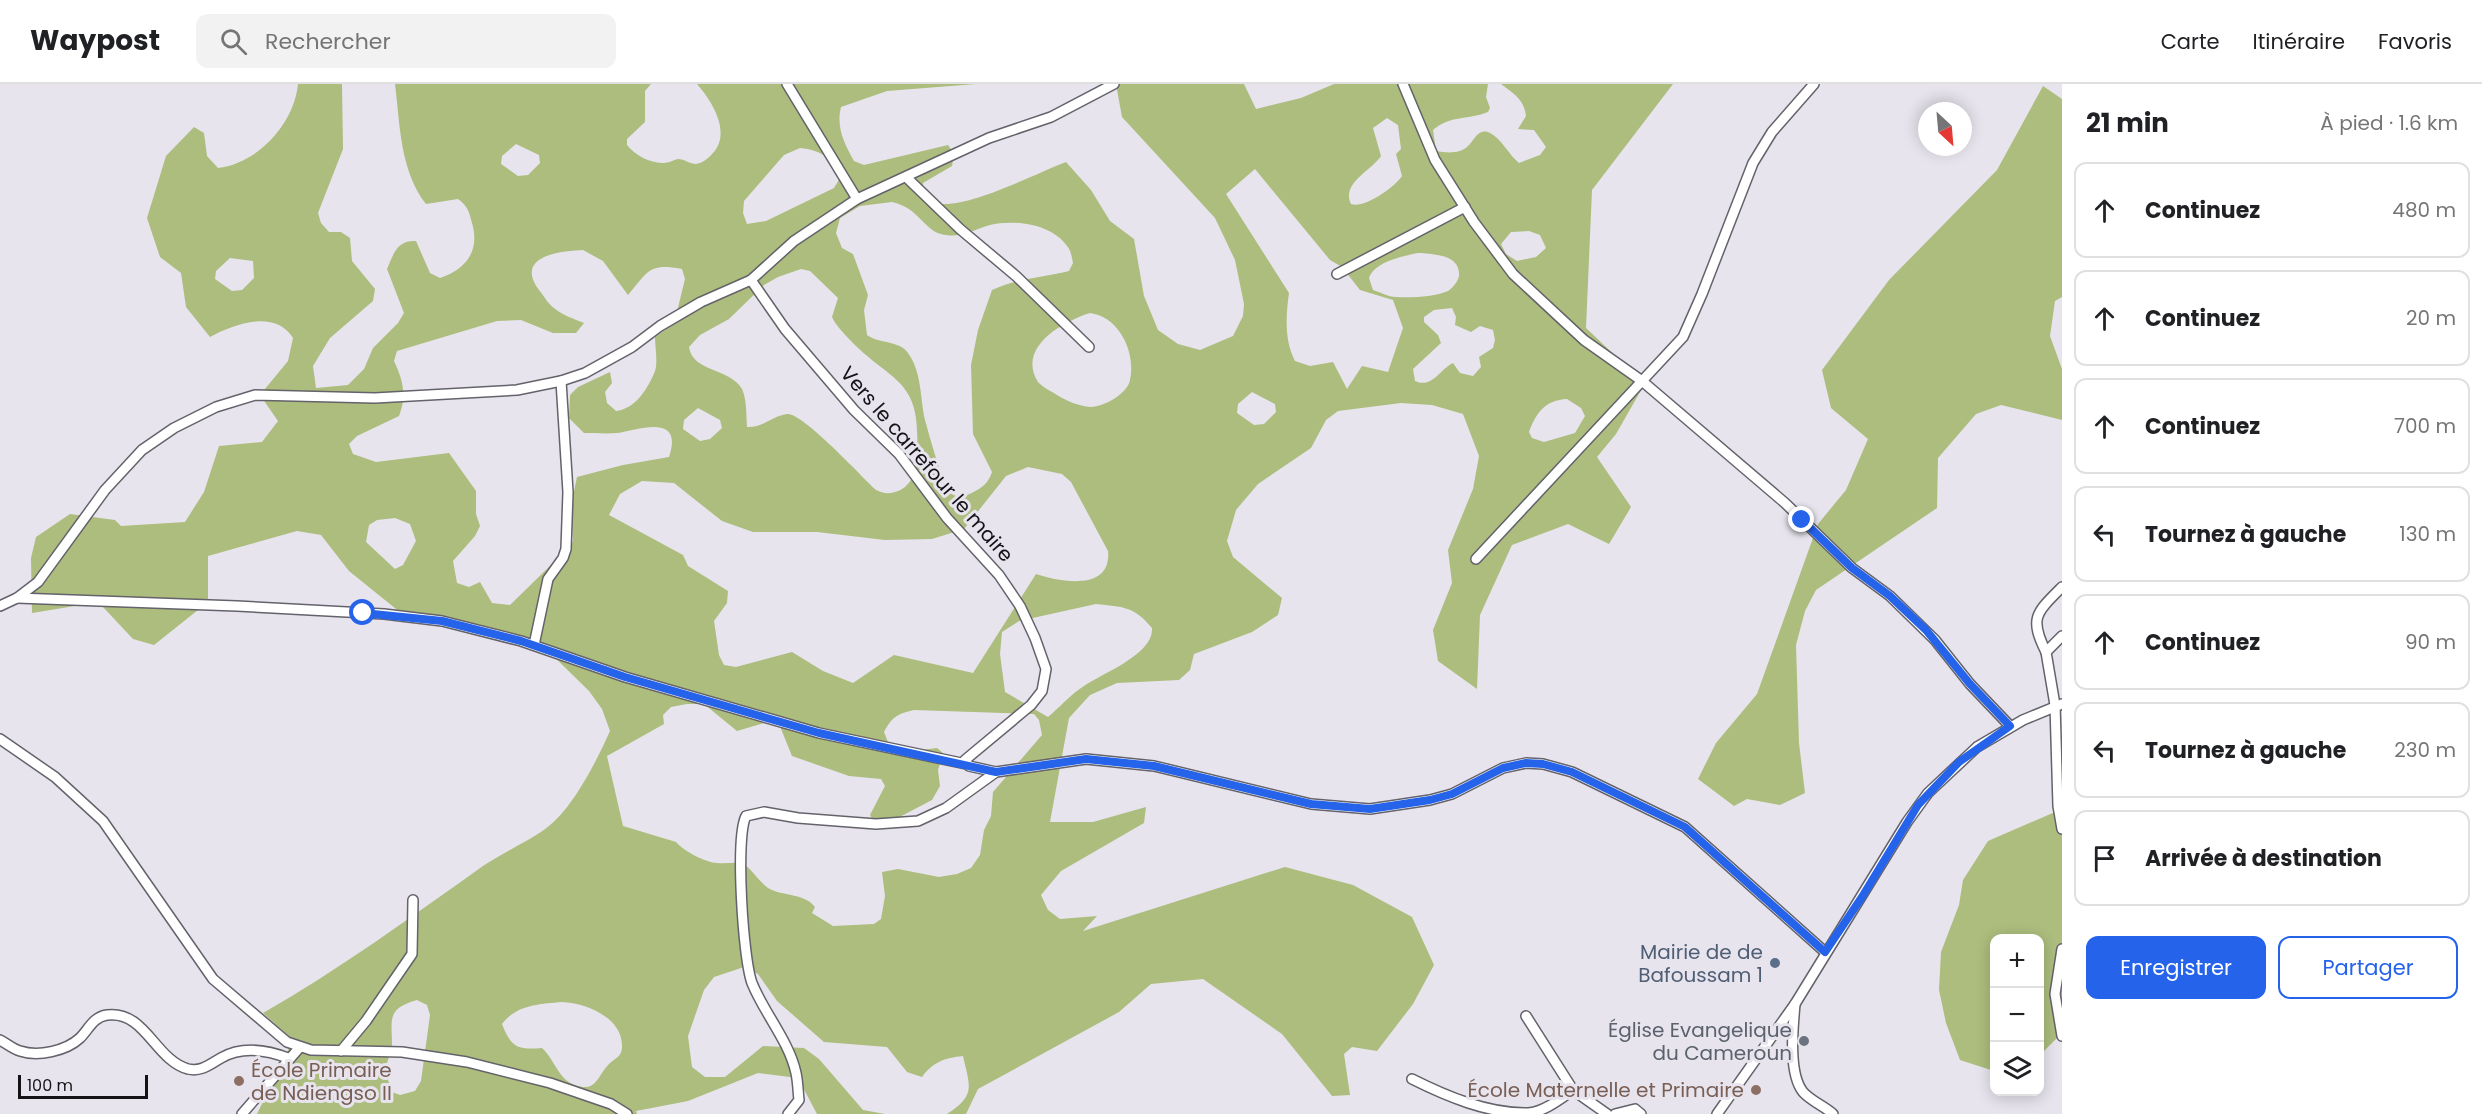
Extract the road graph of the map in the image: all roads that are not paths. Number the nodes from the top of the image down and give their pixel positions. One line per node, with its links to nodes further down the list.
1 (787, 84): 6 (street)
2 (1114, 84): 5 (street)
3 (1403, 84): 7 (street)
4 (1814, 84): 12 (street)
5 (906, 177): 6 (street); 10 (street)
6 (857, 199): 9 (street)
7 (1465, 207): 8 (street); 12 (street)
8 (1337, 274)
9 (751, 280): 11 (street); 23 (street, Vers le carrefour le maire)
10 (1089, 347)
11 (561, 381): 15 (street); 18 (street)
12 (1642, 381): 13 (street); 21 (street)
13 (1476, 559)
14 (2062, 587): 19 (street)
15 (17, 598): 16 (street); 18 (street)
16 (0, 606)
17 (2062, 636): 19 (street)
18 (534, 645): 23 (street)
19 (2046, 652): 20 (street)
20 (2058, 705): 21 (street); 25 (street)
21 (2010, 726): 28 (street)
22 (0, 739): 33 (street)
23 (966, 764): 24 (street)
24 (996, 772): 28 (street); 40 (street)
25 (2062, 829)
26 (413, 900): 34 (street)
27 (2062, 949): 31 (street)
28 (1825, 952): 29 (street)
29 (1795, 1004): 44 (street); 45 (street)
30 (1526, 1016): 37 (street)
31 (2062, 1036)
32 (0, 1040): 35 (street)
33 (300, 1047): 34 (street); 35 (street)
34 (341, 1050): 39 (street)
35 (288, 1058): 38 (street)
36 (1412, 1079): 37 (street)
37 (1573, 1090): 41 (street)
38 (242, 1114)
39 (627, 1114)
40 (788, 1114)
41 (1607, 1114)
42 (1615, 1114): 43 (street)
43 (1641, 1114)
44 (1717, 1114)
45 (1833, 1114)

